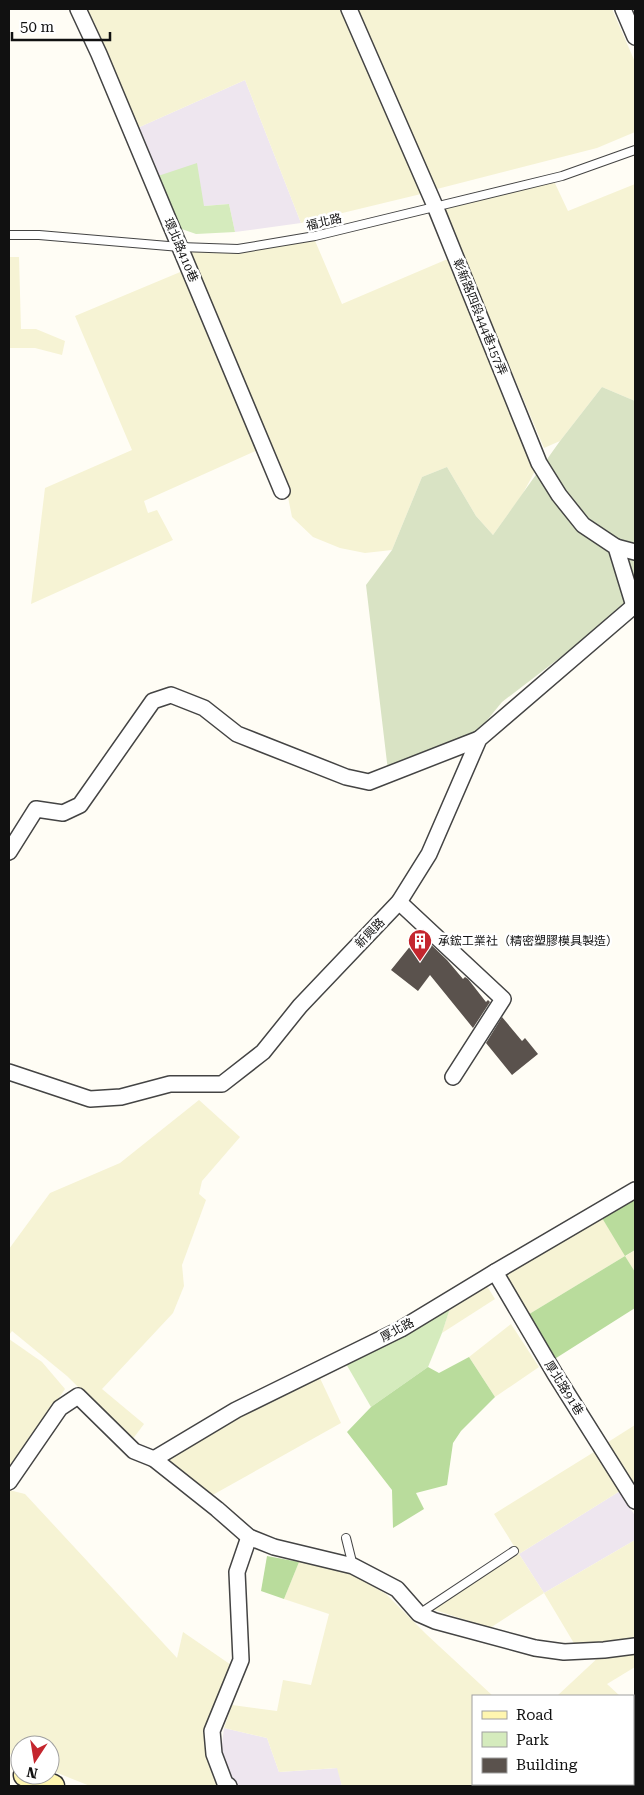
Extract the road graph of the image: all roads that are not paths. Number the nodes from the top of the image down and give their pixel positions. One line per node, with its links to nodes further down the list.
1 (78, 9): 8 (street, 環北路410巷)
2 (349, 9): 6 (street, 彰新路四段444巷157弄)
3 (623, 9): 4 (street)
4 (635, 37)
5 (635, 150): 6 (lane, 福北路)
6 (435, 206): 8 (lane, 福北路); 10 (street, 彰新路四段444巷157弄)
7 (9, 235): 8 (lane, 福北路)
8 (180, 247): 9 (street, 環北路410巷)
9 (282, 491)
10 (616, 547): 11 (street, 彰新路四段444巷157弄); 12 (street)
11 (635, 552)
12 (635, 606): 13 (street, 新興路)
13 (479, 738): 14 (street); 15 (street, 新興路)
14 (9, 852)
15 (399, 902): 16 (street, 新興路); 17 (street)
16 (9, 1072)
17 (453, 1077)
18 (635, 1190): 19 (street, 厚北路)
19 (495, 1272): 20 (street, 厚北路); 22 (street, 厚北路91巷)
20 (154, 1459): 21 (street); 23 (street)
21 (9, 1482)
22 (635, 1501)
23 (249, 1537): 26 (street); 29 (street)
24 (346, 1538): 26 (lane)
25 (514, 1551): 27 (lane)
26 (353, 1566): 27 (street)
27 (419, 1614): 28 (street)
28 (635, 1646)
29 (229, 1786)

